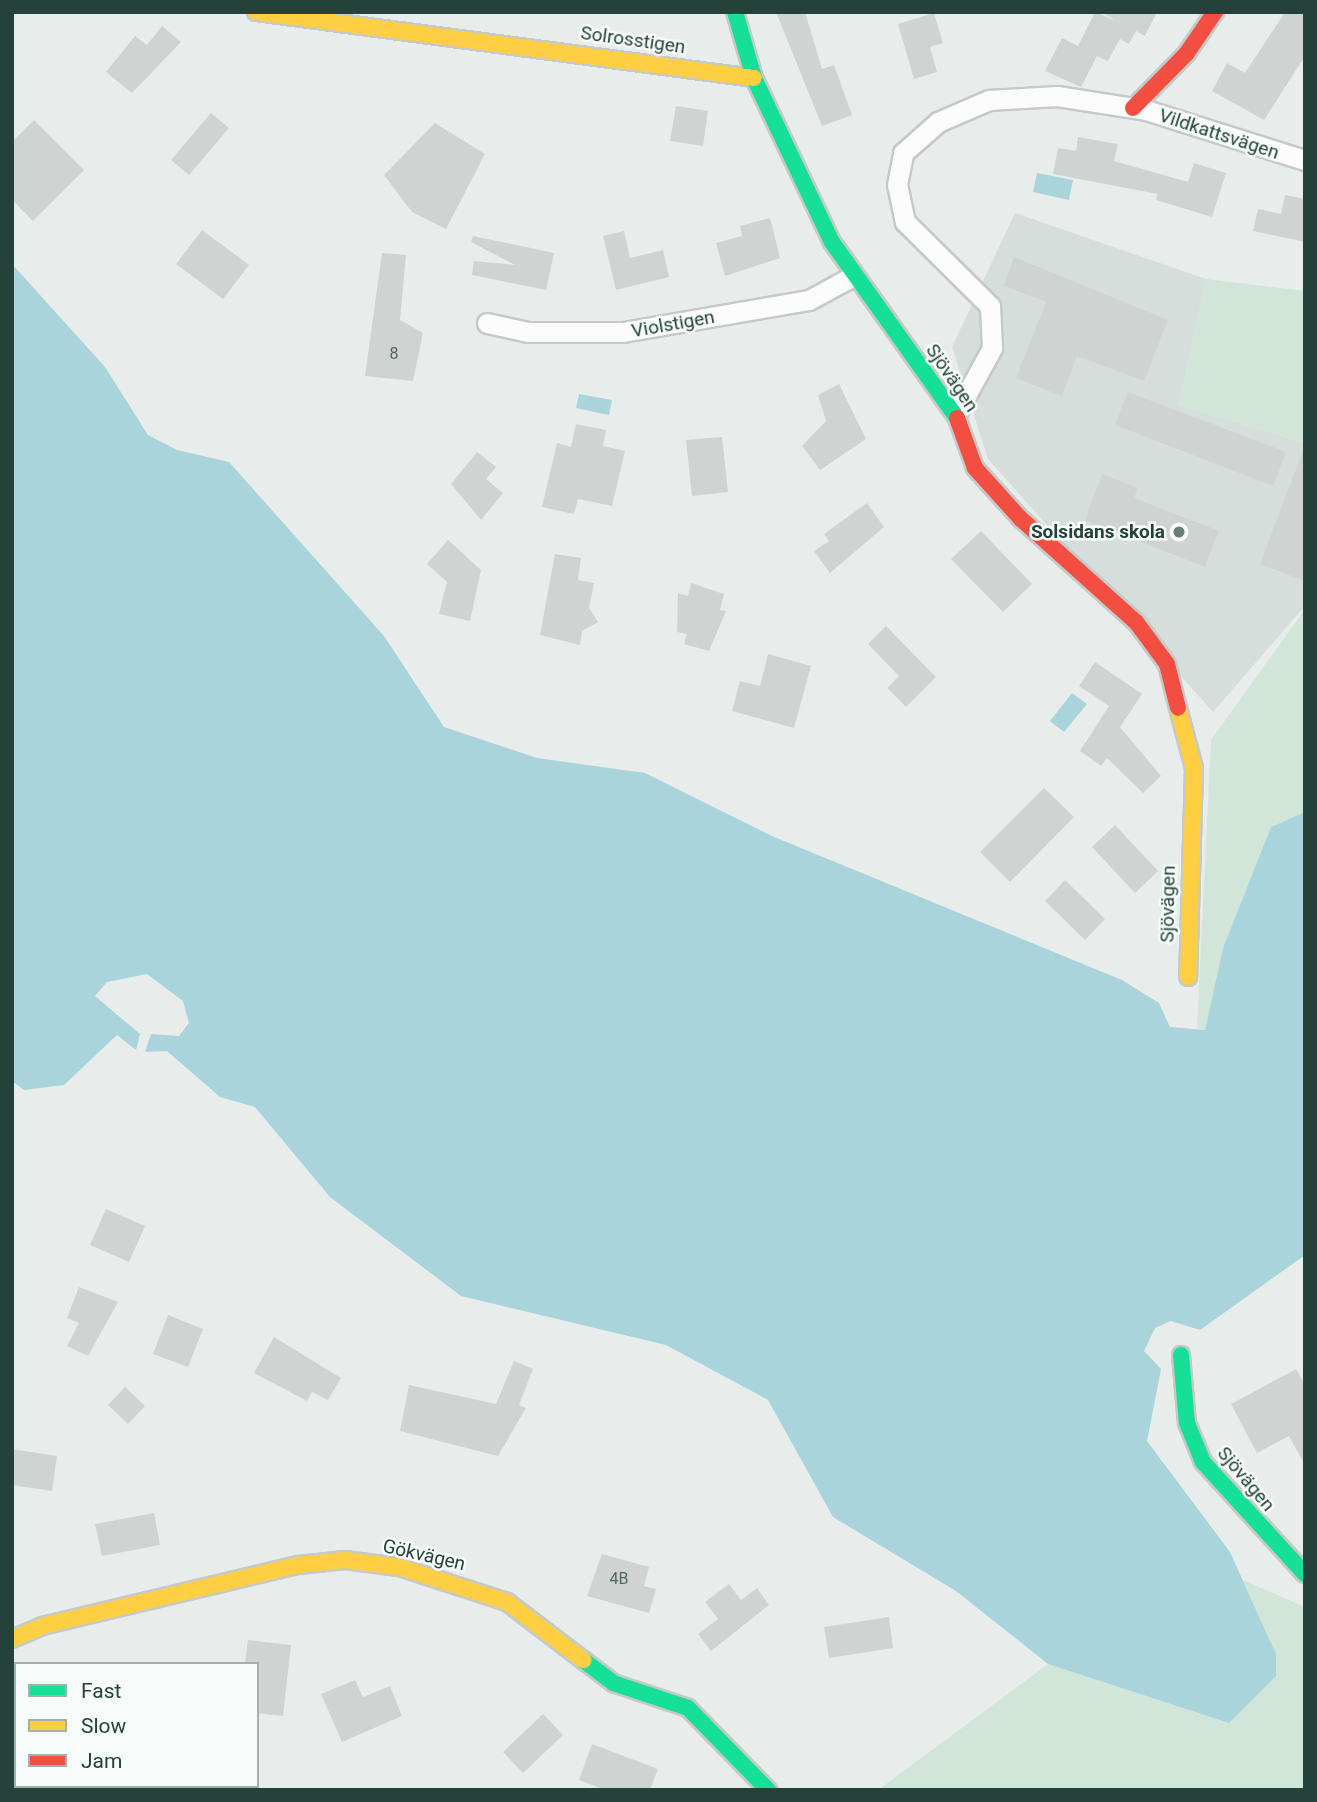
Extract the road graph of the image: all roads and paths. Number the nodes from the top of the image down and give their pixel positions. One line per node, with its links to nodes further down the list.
1 (256, 12): 4 (street, Solrosstigen)
2 (735, 12): 4 (street, Sjövägen)
3 (1215, 12): 5 (street, Vildkattsvägen)
4 (754, 78): 7 (street, Sjövägen)
5 (1133, 108): 6 (street, Vildkattsvägen); 9 (street, Vildkattsvägen)
6 (1305, 160)
7 (853, 276): 8 (street, Violstigen); 9 (street, Sjövägen)
8 (487, 323)
9 (956, 414): 10 (street, Sjövägen)
10 (1188, 977)
11 (1181, 1355): 12 (street, Sjövägen)
12 (1305, 1574)
13 (12, 1639): 14 (street, Gökvägen)
14 (768, 1790)

